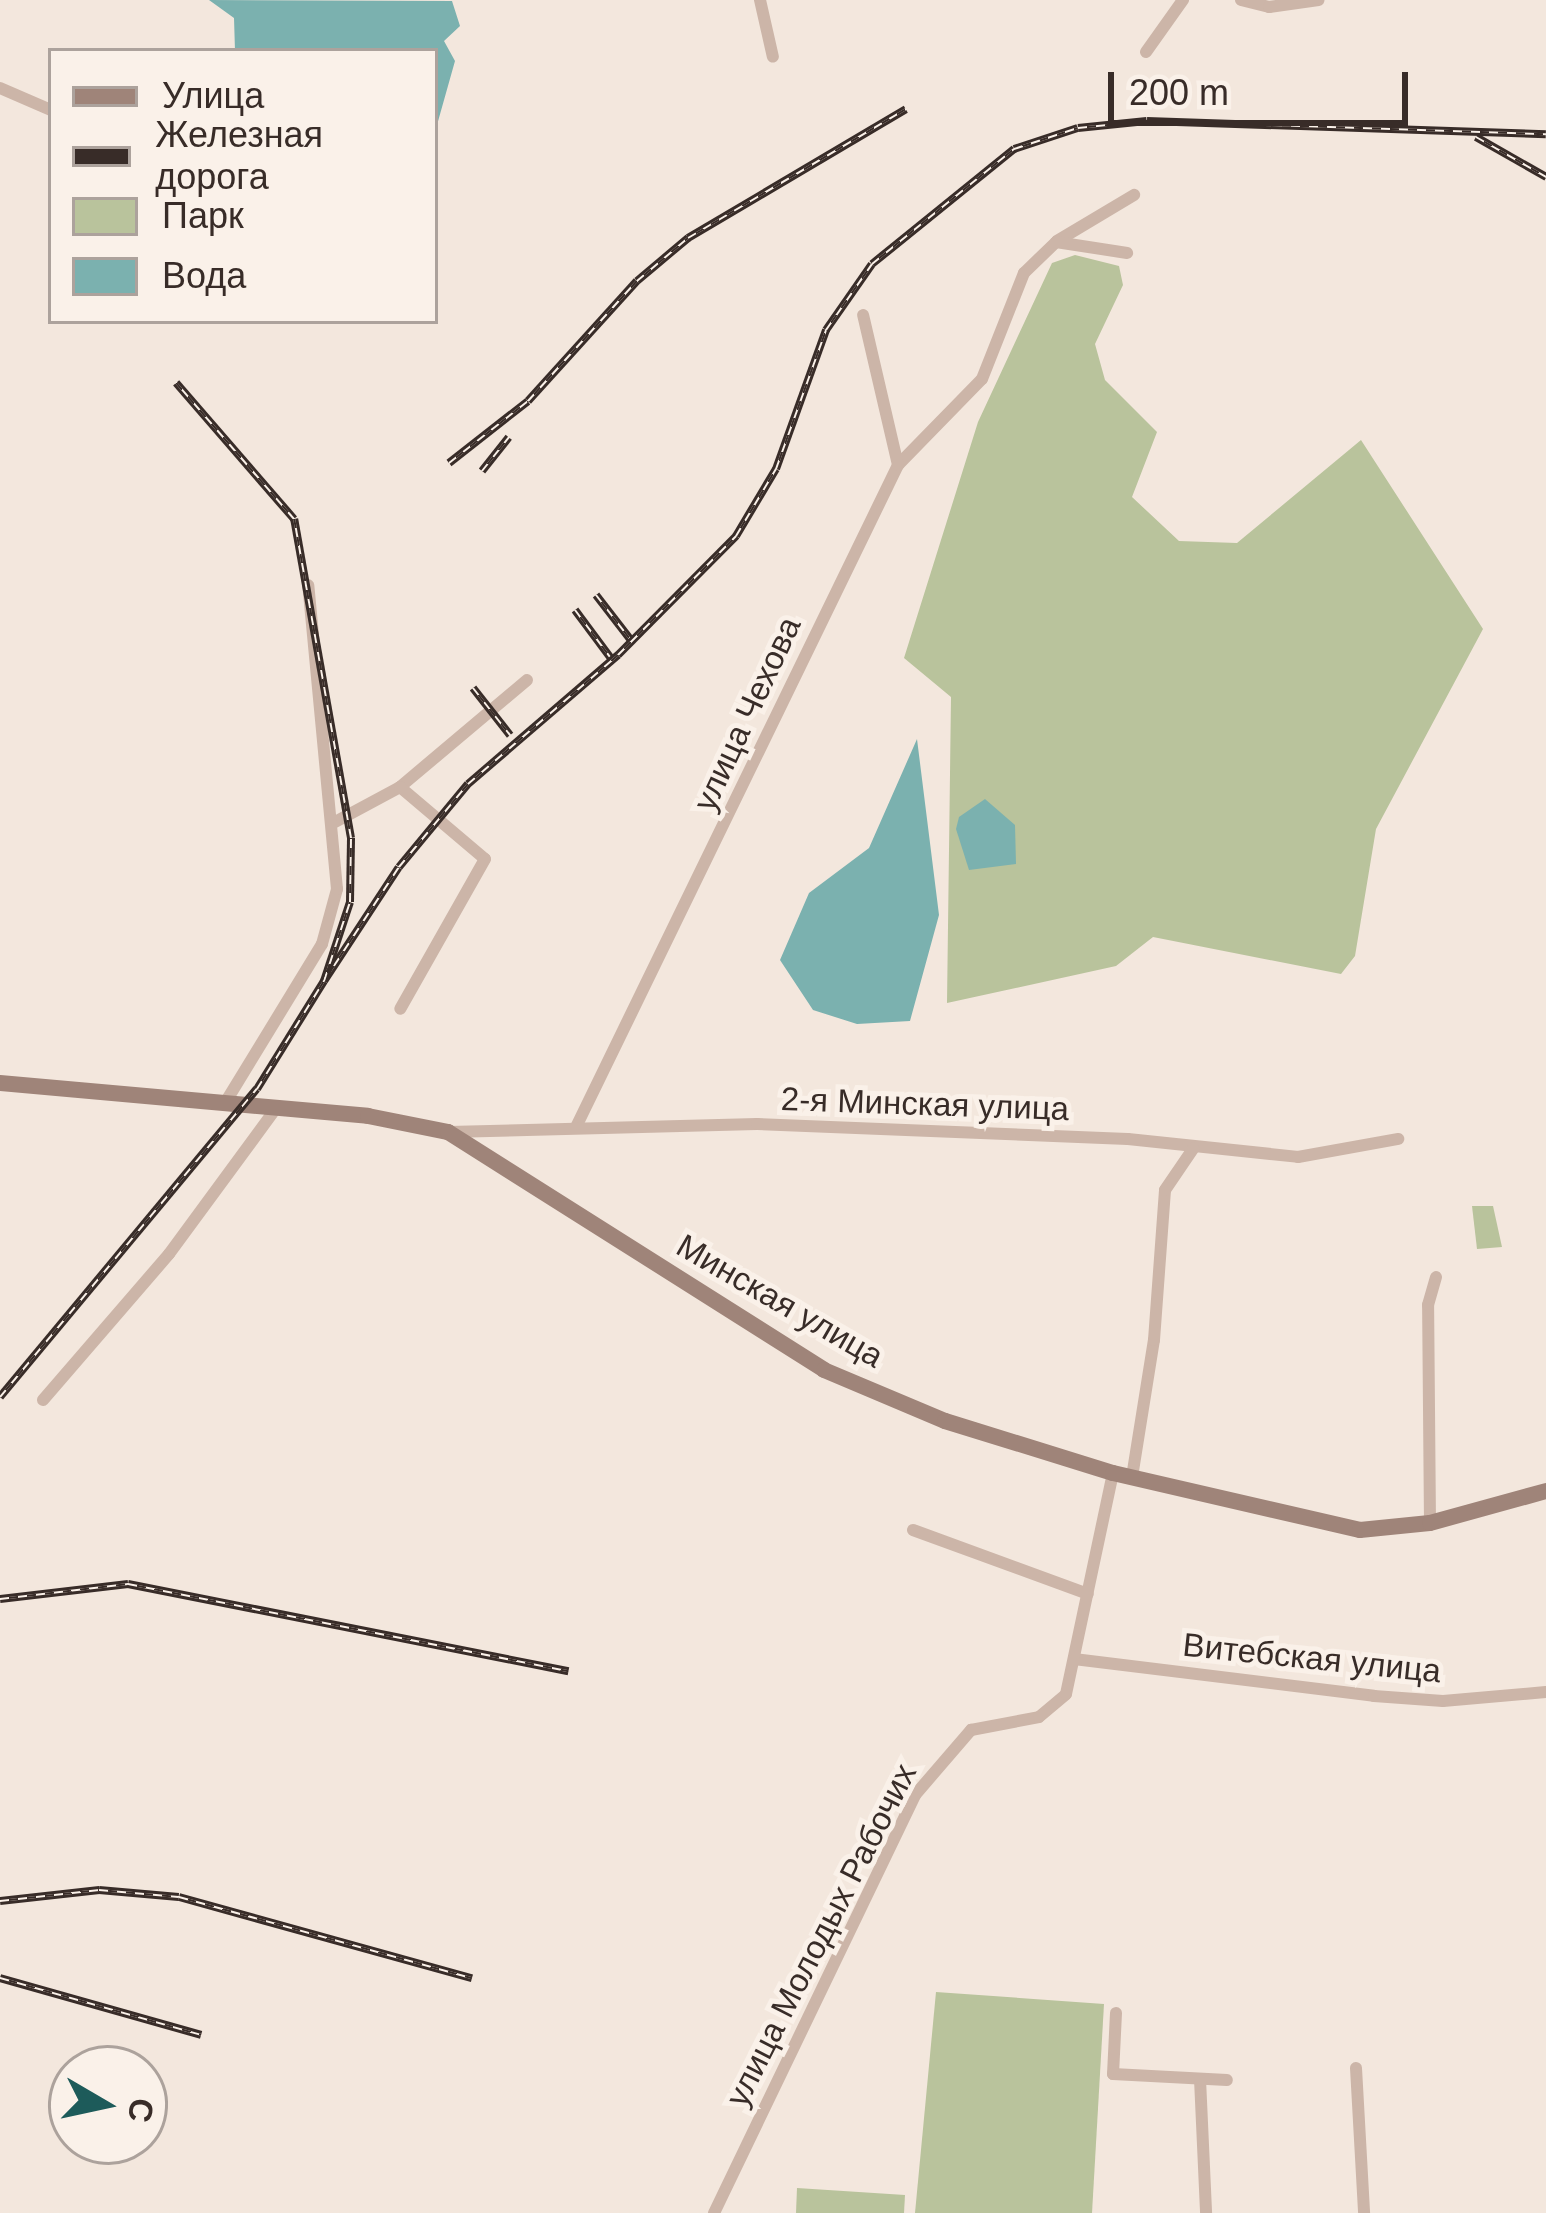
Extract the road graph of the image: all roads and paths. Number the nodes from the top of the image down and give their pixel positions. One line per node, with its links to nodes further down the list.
1 (760, 0): 6 (street)
2 (1183, 0): 5 (street)
3 (1241, 0): 4 (street)
4 (1318, 0)
5 (1146, 52)
6 (773, 57)
7 (0, 88): 8 (street)
8 (48, 109)
9 (1134, 195): 10 (street, улица Чехова)
10 (1056, 242): 11 (street); 13 (street, улица Чехова)
11 (1127, 253)
12 (863, 315): 13 (street)
13 (898, 465): 22 (street, улица Чехова)
14 (308, 585): 17 (street)
15 (527, 680): 16 (street)
16 (400, 788): 17 (street); 18 (street)
17 (335, 822): 20 (street)
18 (400, 1009)
19 (0, 1083): 20 (main road, Минская улица)
20 (225, 1103): 21 (main road, Минская улица)
21 (277, 1107): 23 (main road, Минская улица); 27 (street)
22 (577, 1125): 23 (street, 2-я Минская улица); 25 (street, 2-я Минская улица)
23 (448, 1132): 28 (main road, Минская улица)
24 (1398, 1139): 25 (street, 2-я Минская улица)
25 (1193, 1149): 28 (street, улица Молодых Рабочих)
26 (1436, 1277): 30 (street)
27 (43, 1400)
28 (1122, 1475): 30 (main road, Минская улица); 32 (street, улица Молодых Рабочих)
29 (1546, 1491): 30 (main road, Минская улица)
30 (1430, 1523)
31 (914, 1530): 32 (street)
32 (1088, 1594): 33 (street, улица Молодых Рабочих)
33 (1073, 1659): 34 (street, Витебская улица); 39 (street, улица Молодых Рабочих)
34 (1546, 1692)
35 (1116, 2013): 37 (street)
36 (1356, 2068): 41 (street)
37 (1200, 2079): 38 (street); 40 (street)
38 (1227, 2080)
39 (713, 2213)
40 (1206, 2213)
41 (1364, 2213)

